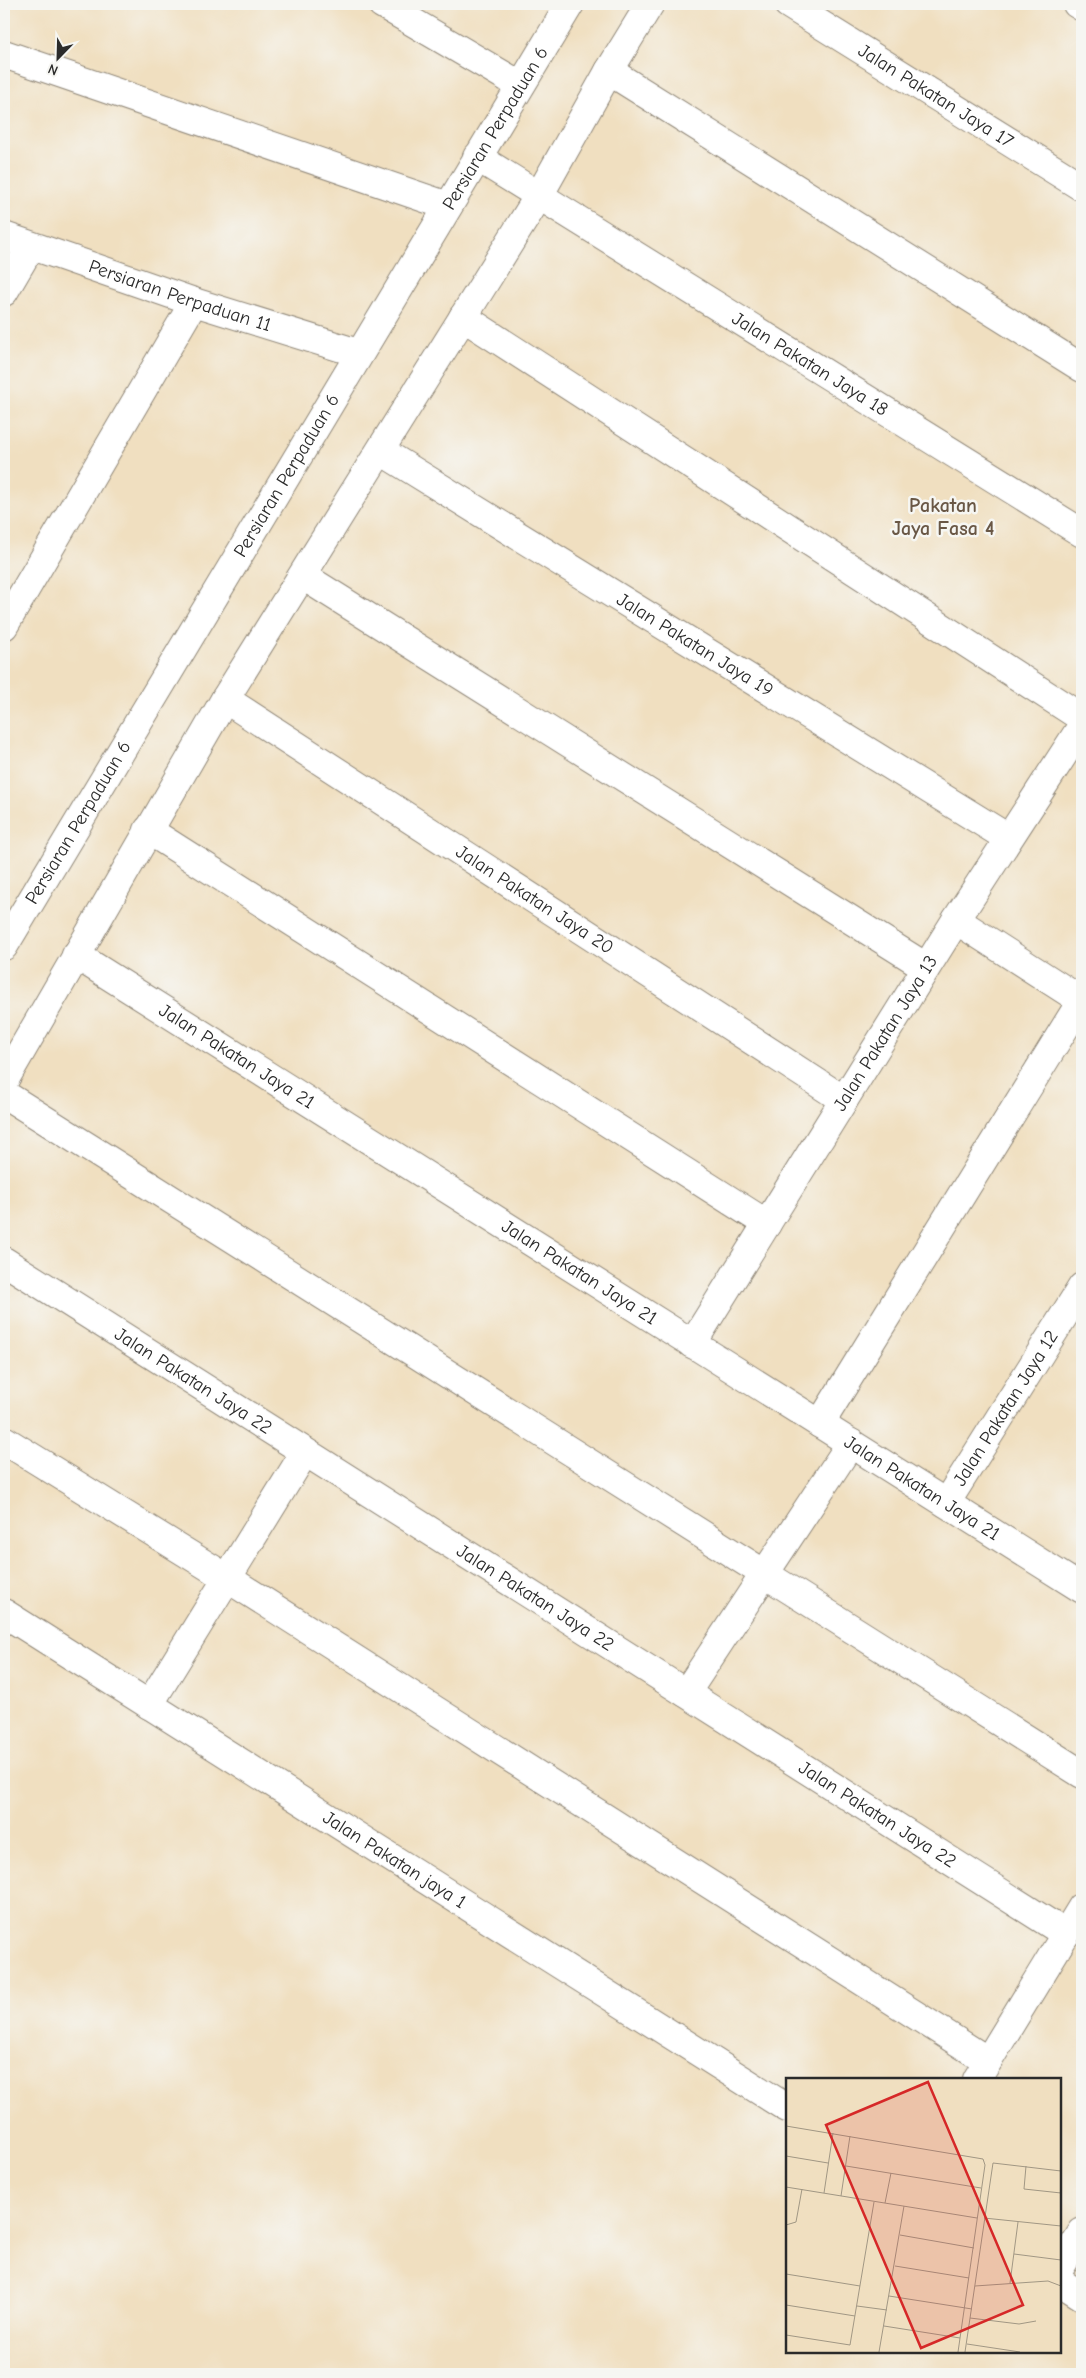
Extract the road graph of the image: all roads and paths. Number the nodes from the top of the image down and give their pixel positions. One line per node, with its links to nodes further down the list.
1 (382, 4): 9 (street)
2 (570, 4): 9 (street, Persiaran Perpaduan 6)
3 (650, 4): 8 (street)
4 (788, 4): 11 (street, Jalan Pakatan Jaya 17)
5 (1077, 4): 6 (street)
6 (1082, 7)
7 (4, 54): 13 (street)
8 (609, 71): 12 (street); 20 (street)
9 (520, 85): 10 (street, Persiaran Perpaduan 6)
10 (477, 156): 12 (street, Jalan Pakatan Jaya 18); 13 (street, Persiaran Perpaduan 6)
11 (1082, 187)
12 (540, 194): 18 (street); 22 (street, Jalan Pakatan Jaya 18)
13 (448, 206): 19 (street, Persiaran Perpaduan 6)
14 (4, 236): 15 (street, Persiaran Perpaduan 11)
15 (31, 246): 16 (street); 17 (street, Persiaran Perpaduan 11)
16 (4, 292)
17 (194, 302): 19 (street, Persiaran Perpaduan 11); 24 (street)
18 (463, 318): 21 (street); 26 (street)
19 (358, 353): 31 (street, Persiaran Perpaduan 6)
20 (1082, 368)
21 (381, 451): 23 (street); 29 (street, Jalan Pakatan Jaya 19)
22 (1082, 533)
23 (303, 576): 25 (street); 33 (street)
24 (4, 626)
25 (225, 699): 28 (street); 37 (street, Jalan Pakatan Jaya 20)
26 (1082, 718)
27 (1082, 726): 29 (street, Jalan Pakatan Jaya 13)
28 (148, 830): 32 (street); 38 (street)
29 (1008, 838): 30 (street, Jalan Pakatan Jaya 13)
30 (956, 920): 33 (street, Jalan Pakatan Jaya 13); 34 (street)
31 (8, 931)
32 (76, 956): 35 (street); 41 (street, Jalan Pakatan Jaya 21)
33 (926, 967): 37 (street, Jalan Pakatan Jaya 13)
34 (1082, 1000): 42 (street)
35 (4, 1080)
36 (4, 1094): 47 (street)
37 (844, 1100): 38 (street, Jalan Pakatan Jaya 13)
38 (767, 1224): 41 (street, Jalan Pakatan Jaya 13)
39 (4, 1261): 45 (street, Jalan Pakatan Jaya 22)
40 (1082, 1287): 46 (street, Jalan Pakatan Jaya 12)
41 (692, 1344): 42 (street, Jalan Pakatan Jaya 21)
42 (820, 1424): 44 (street, Jalan Pakatan Jaya 21)
43 (4, 1440): 48 (street)
44 (851, 1443): 46 (street, Jalan Pakatan Jaya 21); 47 (street)
45 (305, 1452): 48 (street); 51 (street, Jalan Pakatan Jaya 22)
46 (946, 1503): 49 (street, Jalan Pakatan Jaya 21)
47 (766, 1574): 51 (street); 53 (street)
48 (227, 1578): 52 (street); 56 (street)
49 (1082, 1589)
50 (4, 1613): 52 (street, Jalan Pakatan jaya 1)
51 (686, 1693): 55 (street, Jalan Pakatan Jaya 22)
52 (149, 1705): 57 (street, Jalan Pakatan jaya 1)
53 (1082, 1774)
54 (1082, 1907): 55 (street)
55 (1066, 1934): 56 (street)
56 (982, 2070)
57 (786, 2107)
58 (1082, 2232): 59 (street)
59 (1061, 2266)
60 (1061, 2283): 61 (street)
61 (1082, 2296)

